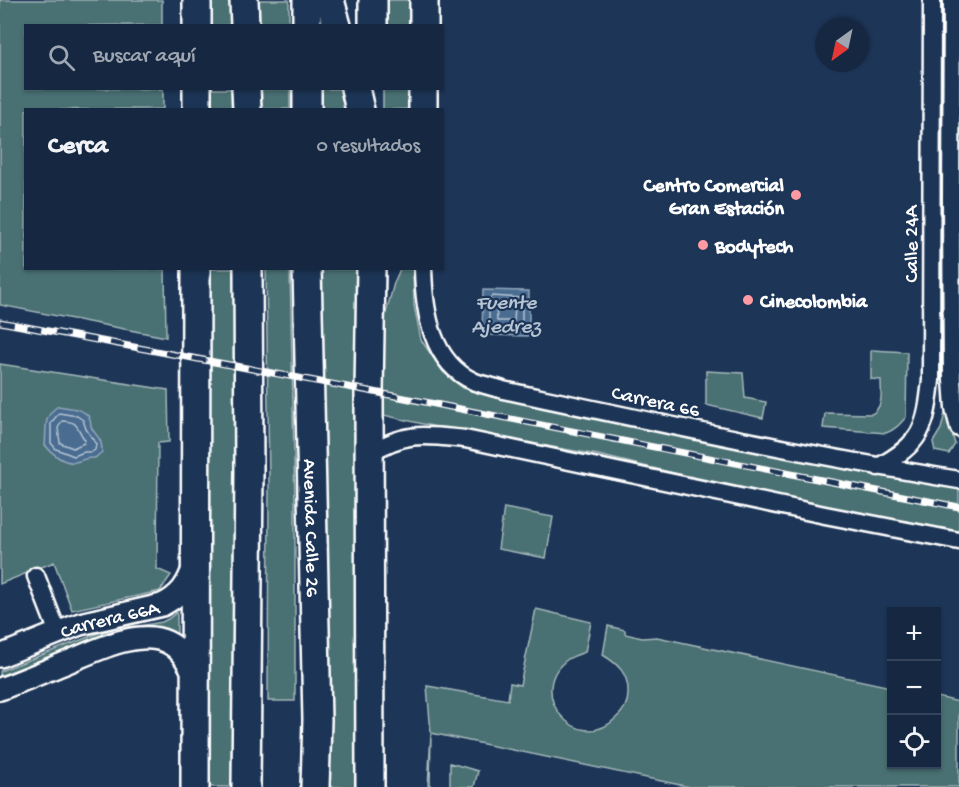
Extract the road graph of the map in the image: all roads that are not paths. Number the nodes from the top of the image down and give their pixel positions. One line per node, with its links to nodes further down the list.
1 (197, 0): 9 (main road)
2 (244, 0): 10 (main road)
3 (307, 0): 11 (main road)
4 (330, 0): 12 (main road)
5 (374, 0): 13 (main road)
6 (424, 0): 14 (main road)
7 (932, 0): 38 (street, Calle 24A)
8 (952, 0): 27 (street, Calle 24A)
9 (197, 24)
10 (245, 24)
11 (307, 24)
12 (336, 24)
13 (373, 24)
14 (424, 24)
15 (197, 90): 21 (main road)
16 (246, 90): 22 (main road)
17 (307, 90): 23 (main road)
18 (355, 90): 24 (main road)
19 (373, 90): 25 (main road)
20 (423, 90): 26 (main road)
21 (197, 108)
22 (247, 108)
23 (307, 108)
24 (360, 108)
25 (373, 108)
26 (423, 108)
27 (955, 202): 28 (street, Calle 24A)
28 (955, 247): 36 (street, Calle 24A)
29 (196, 270): 41 (main road)
30 (248, 270): 48 (main road)
31 (307, 270): 49 (main road, Avenida Calle 26)
32 (371, 270): 35 (main road)
33 (391, 270): 35 (main road)
34 (423, 270): 38 (street, Carrera 66)
35 (370, 342): 37 (main road)
36 (959, 428)
37 (370, 453): 40 (street); 50 (main road)
38 (878, 467): 39 (street, Carrera 66)
39 (959, 480)
40 (959, 541)
41 (196, 560): 43 (street, Carrera 66A); 45 (main road)
42 (36, 576): 43 (street)
43 (58, 633): 44 (street, Carrera 66A)
44 (0, 656)
45 (196, 678): 46 (street, Carrera 66A); 47 (main road)
46 (0, 689)
47 (195, 787)
48 (246, 787)
49 (315, 787)
50 (370, 787)

